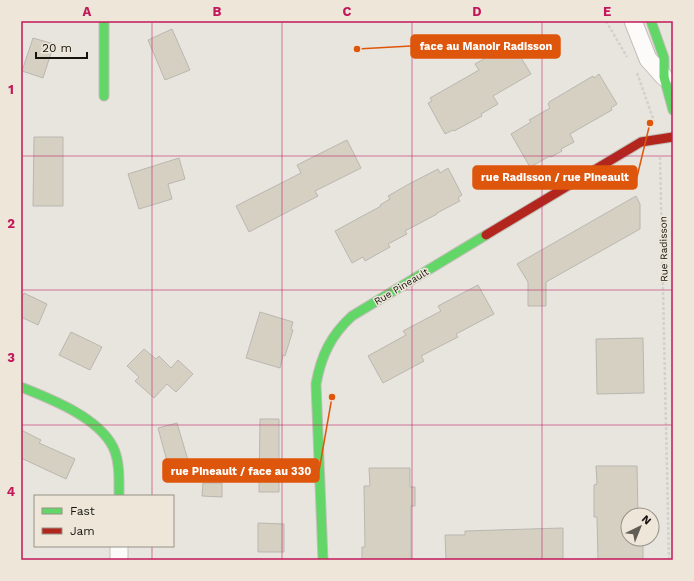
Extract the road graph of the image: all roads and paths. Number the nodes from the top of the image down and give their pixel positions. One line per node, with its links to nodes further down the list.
1 (104, 21): 8 (street)
2 (606, 21): 5 (path)
3 (633, 21): 7 (street)
4 (651, 21): 7 (street)
5 (630, 60)
6 (635, 69): 10 (path)
7 (664, 77): 9 (street)
8 (104, 96)
9 (673, 110)
10 (654, 121)
11 (673, 137): 17 (street, Rue Pineault)
12 (660, 154): 18 (path, Rue Radisson)
13 (21, 388): 14 (street)
14 (119, 495)
15 (119, 547): 16 (street)
16 (119, 560)
17 (322, 560)
18 (669, 560)

